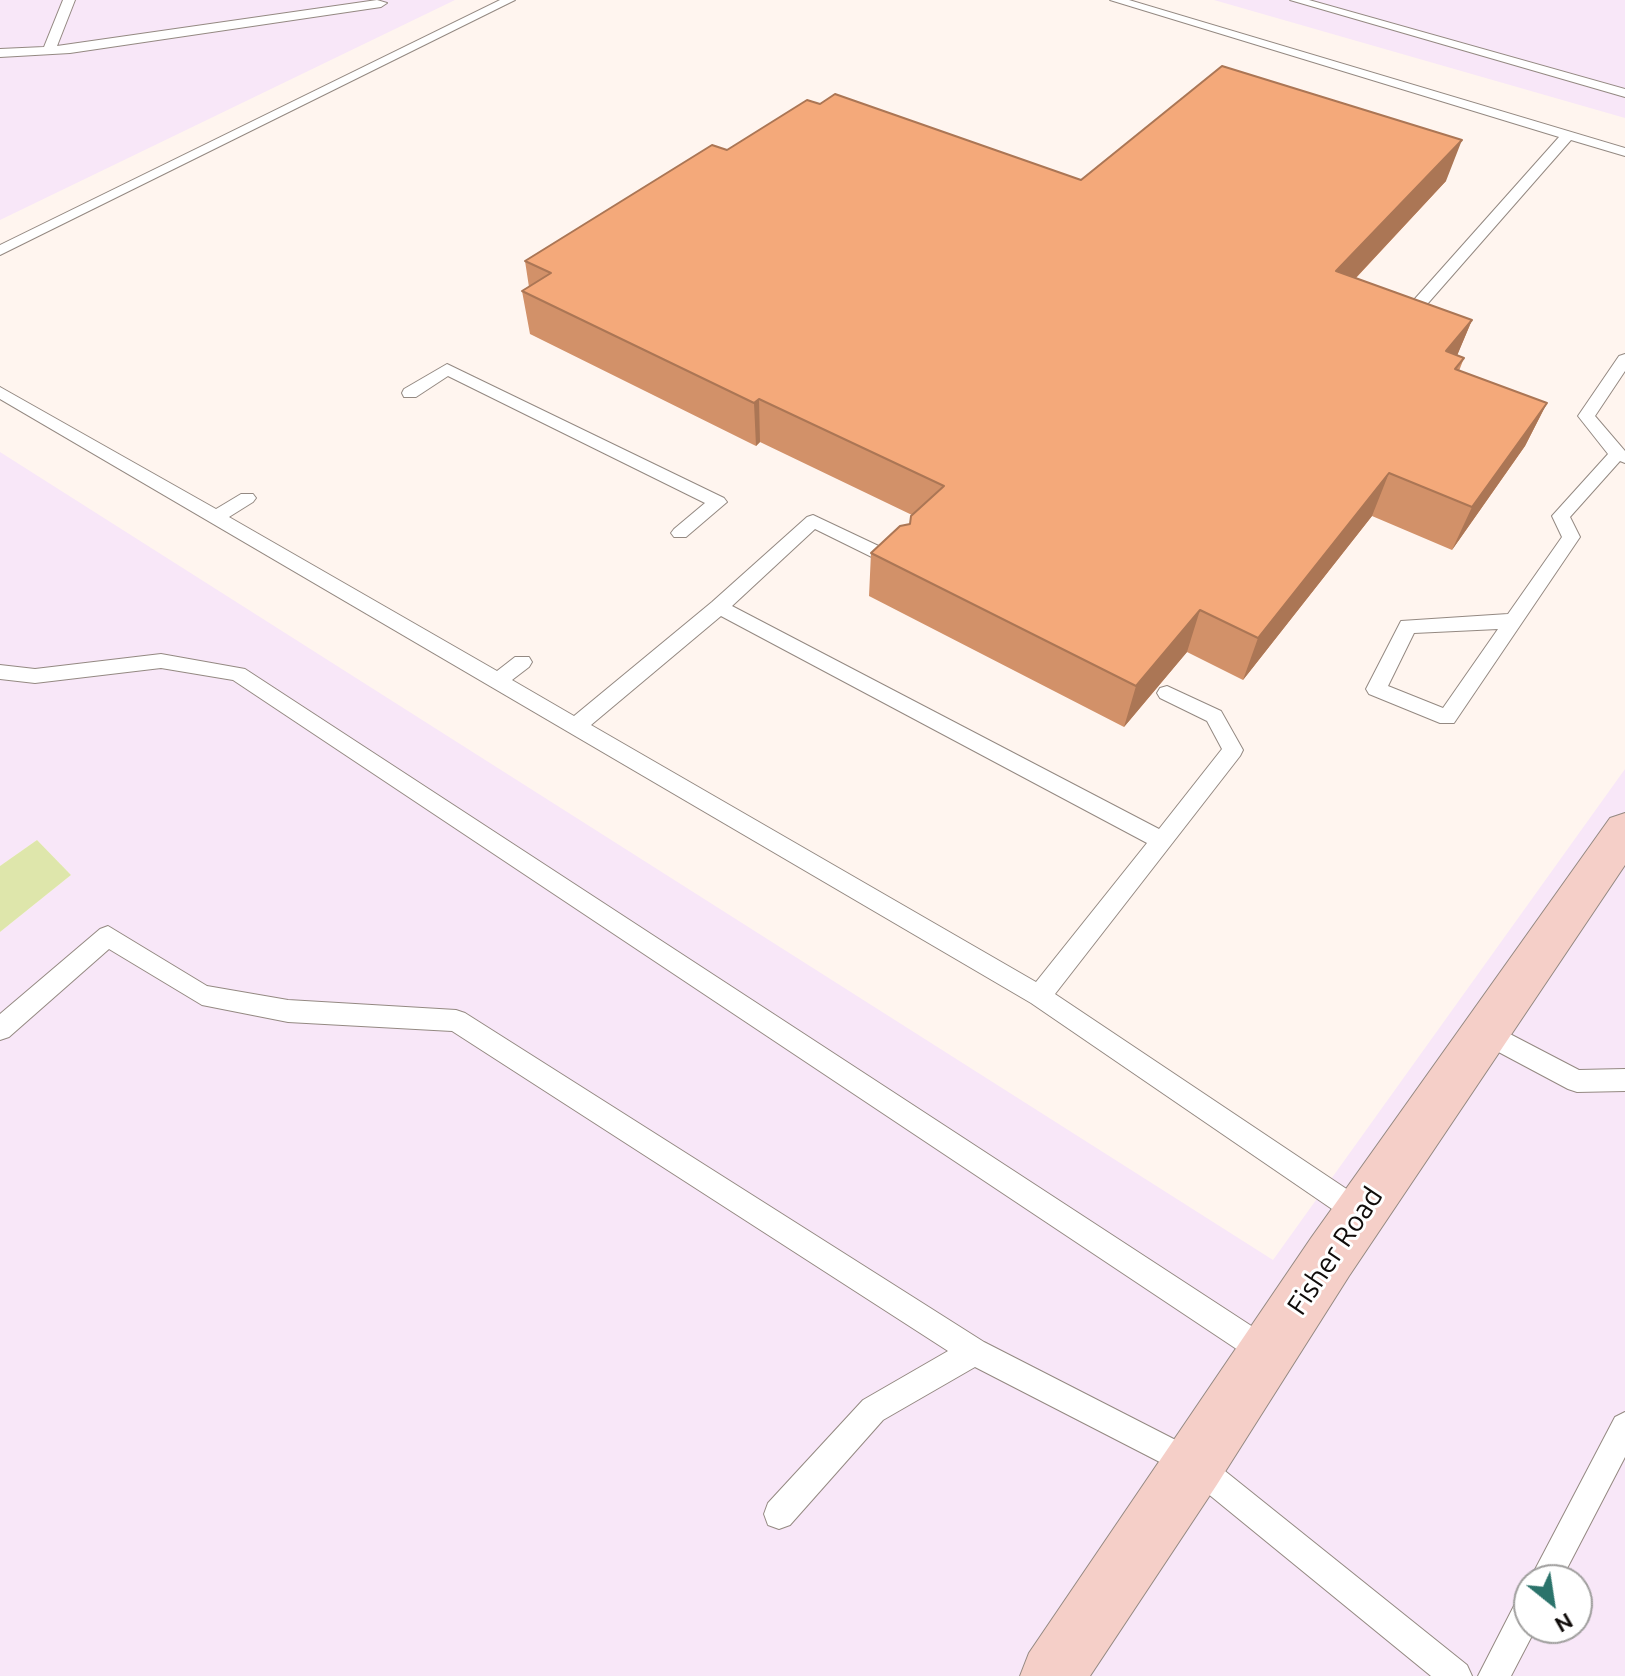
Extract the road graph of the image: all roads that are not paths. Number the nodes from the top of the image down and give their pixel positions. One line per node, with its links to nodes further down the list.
1 (69, 0): 6 (lane)
2 (509, 0): 11 (lane)
3 (1116, 0): 9 (lane)
4 (1296, 0): 8 (lane)
5 (381, 3): 6 (lane)
6 (49, 50): 7 (lane)
7 (0, 53)
8 (1625, 93)
9 (1568, 135): 10 (lane); 12 (lane)
10 (1625, 152)
11 (0, 251)
12 (1397, 328)
13 (1625, 359): 16 (lane)
14 (0, 392): 18 (lane)
15 (410, 393): 19 (lane)
16 (1621, 456): 22 (lane)
17 (247, 498): 18 (lane)
18 (215, 518): 25 (lane)
19 (680, 533)
20 (897, 562): 21 (lane)
21 (719, 607): 27 (lane); 29 (lane)
22 (1513, 621): 22 (lane)
23 (522, 662): 25 (lane)
24 (0, 672): 36 (lane)
25 (498, 681): 27 (lane)
26 (1167, 693): 29 (lane)
27 (575, 727): 30 (lane)
28 (1625, 830): 32 (main road, Fisher Road)
29 (1162, 841): 30 (lane)
30 (1039, 996): 34 (lane)
31 (0, 1029): 35 (lane)
32 (1485, 1032): 33 (lane); 34 (main road, Fisher Road)
33 (1624, 1082)
34 (1360, 1213): 36 (main road, Fisher Road)
35 (974, 1352): 38 (lane); 39 (lane)
36 (1267, 1353): 38 (main road, Fisher Road)
37 (1625, 1427): 40 (lane)
38 (1195, 1465): 42 (main road, Fisher Road); 43 (lane)
39 (779, 1514)
40 (1552, 1564)
41 (1513, 1640): 44 (lane)
42 (1052, 1676)
43 (1456, 1676)
44 (1494, 1676)

